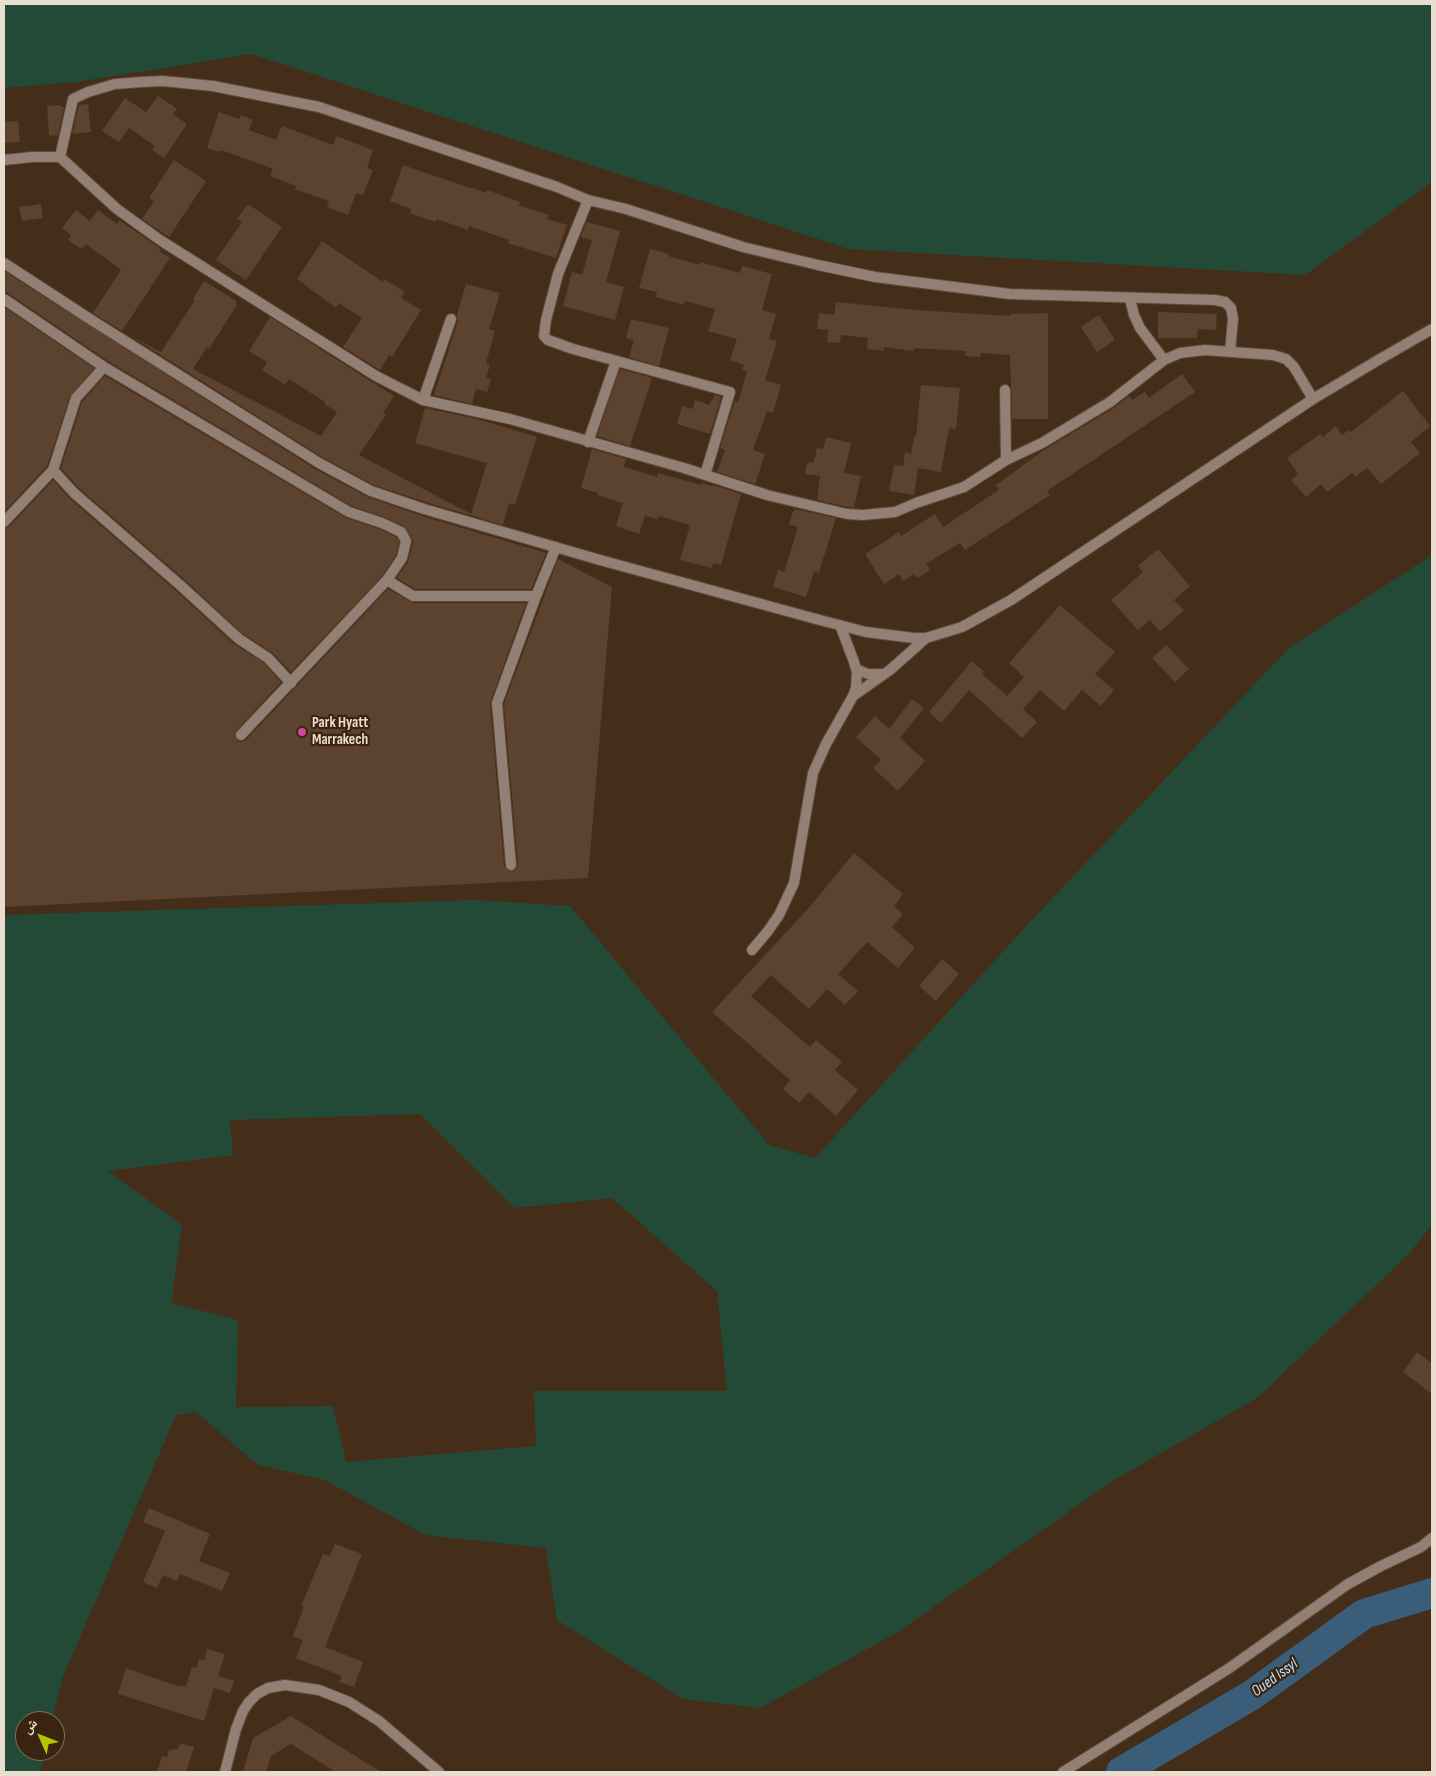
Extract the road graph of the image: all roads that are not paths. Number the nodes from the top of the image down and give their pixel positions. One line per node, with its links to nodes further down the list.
1 (60, 157): 2 (street); 3 (street); 15 (street)
2 (4, 160)
3 (588, 200): 6 (street); 11 (street)
4 (4, 263): 21 (street)
5 (4, 299): 12 (street)
6 (1130, 299): 9 (street); 10 (street)
7 (451, 319): 15 (street)
8 (1432, 330): 14 (street)
9 (1230, 352): 10 (street); 14 (street)
10 (1164, 360): 17 (street)
11 (616, 361): 16 (street); 19 (street)
12 (104, 367): 18 (street); 22 (street)
13 (1006, 390): 17 (street)
14 (1314, 399): 25 (street)
15 (423, 400): 16 (street)
16 (588, 442): 19 (street)
17 (1006, 460): 19 (street)
18 (53, 470): 20 (street); 28 (street)
19 (705, 475)
20 (4, 522)
21 (556, 547): 23 (street); 24 (street)
22 (387, 580): 23 (street); 28 (street)
23 (536, 596): 31 (street)
24 (840, 625): 25 (street); 26 (street)
25 (926, 638): 27 (street)
26 (856, 670): 27 (street); 29 (street)
27 (884, 674): 29 (street)
28 (290, 683): 30 (street)
29 (853, 696): 32 (street)
30 (241, 735)
31 (511, 865)
32 (752, 950)
33 (1432, 1538): 36 (street)
34 (225, 1772): 35 (street)
35 (439, 1772)
36 (1063, 1772)

